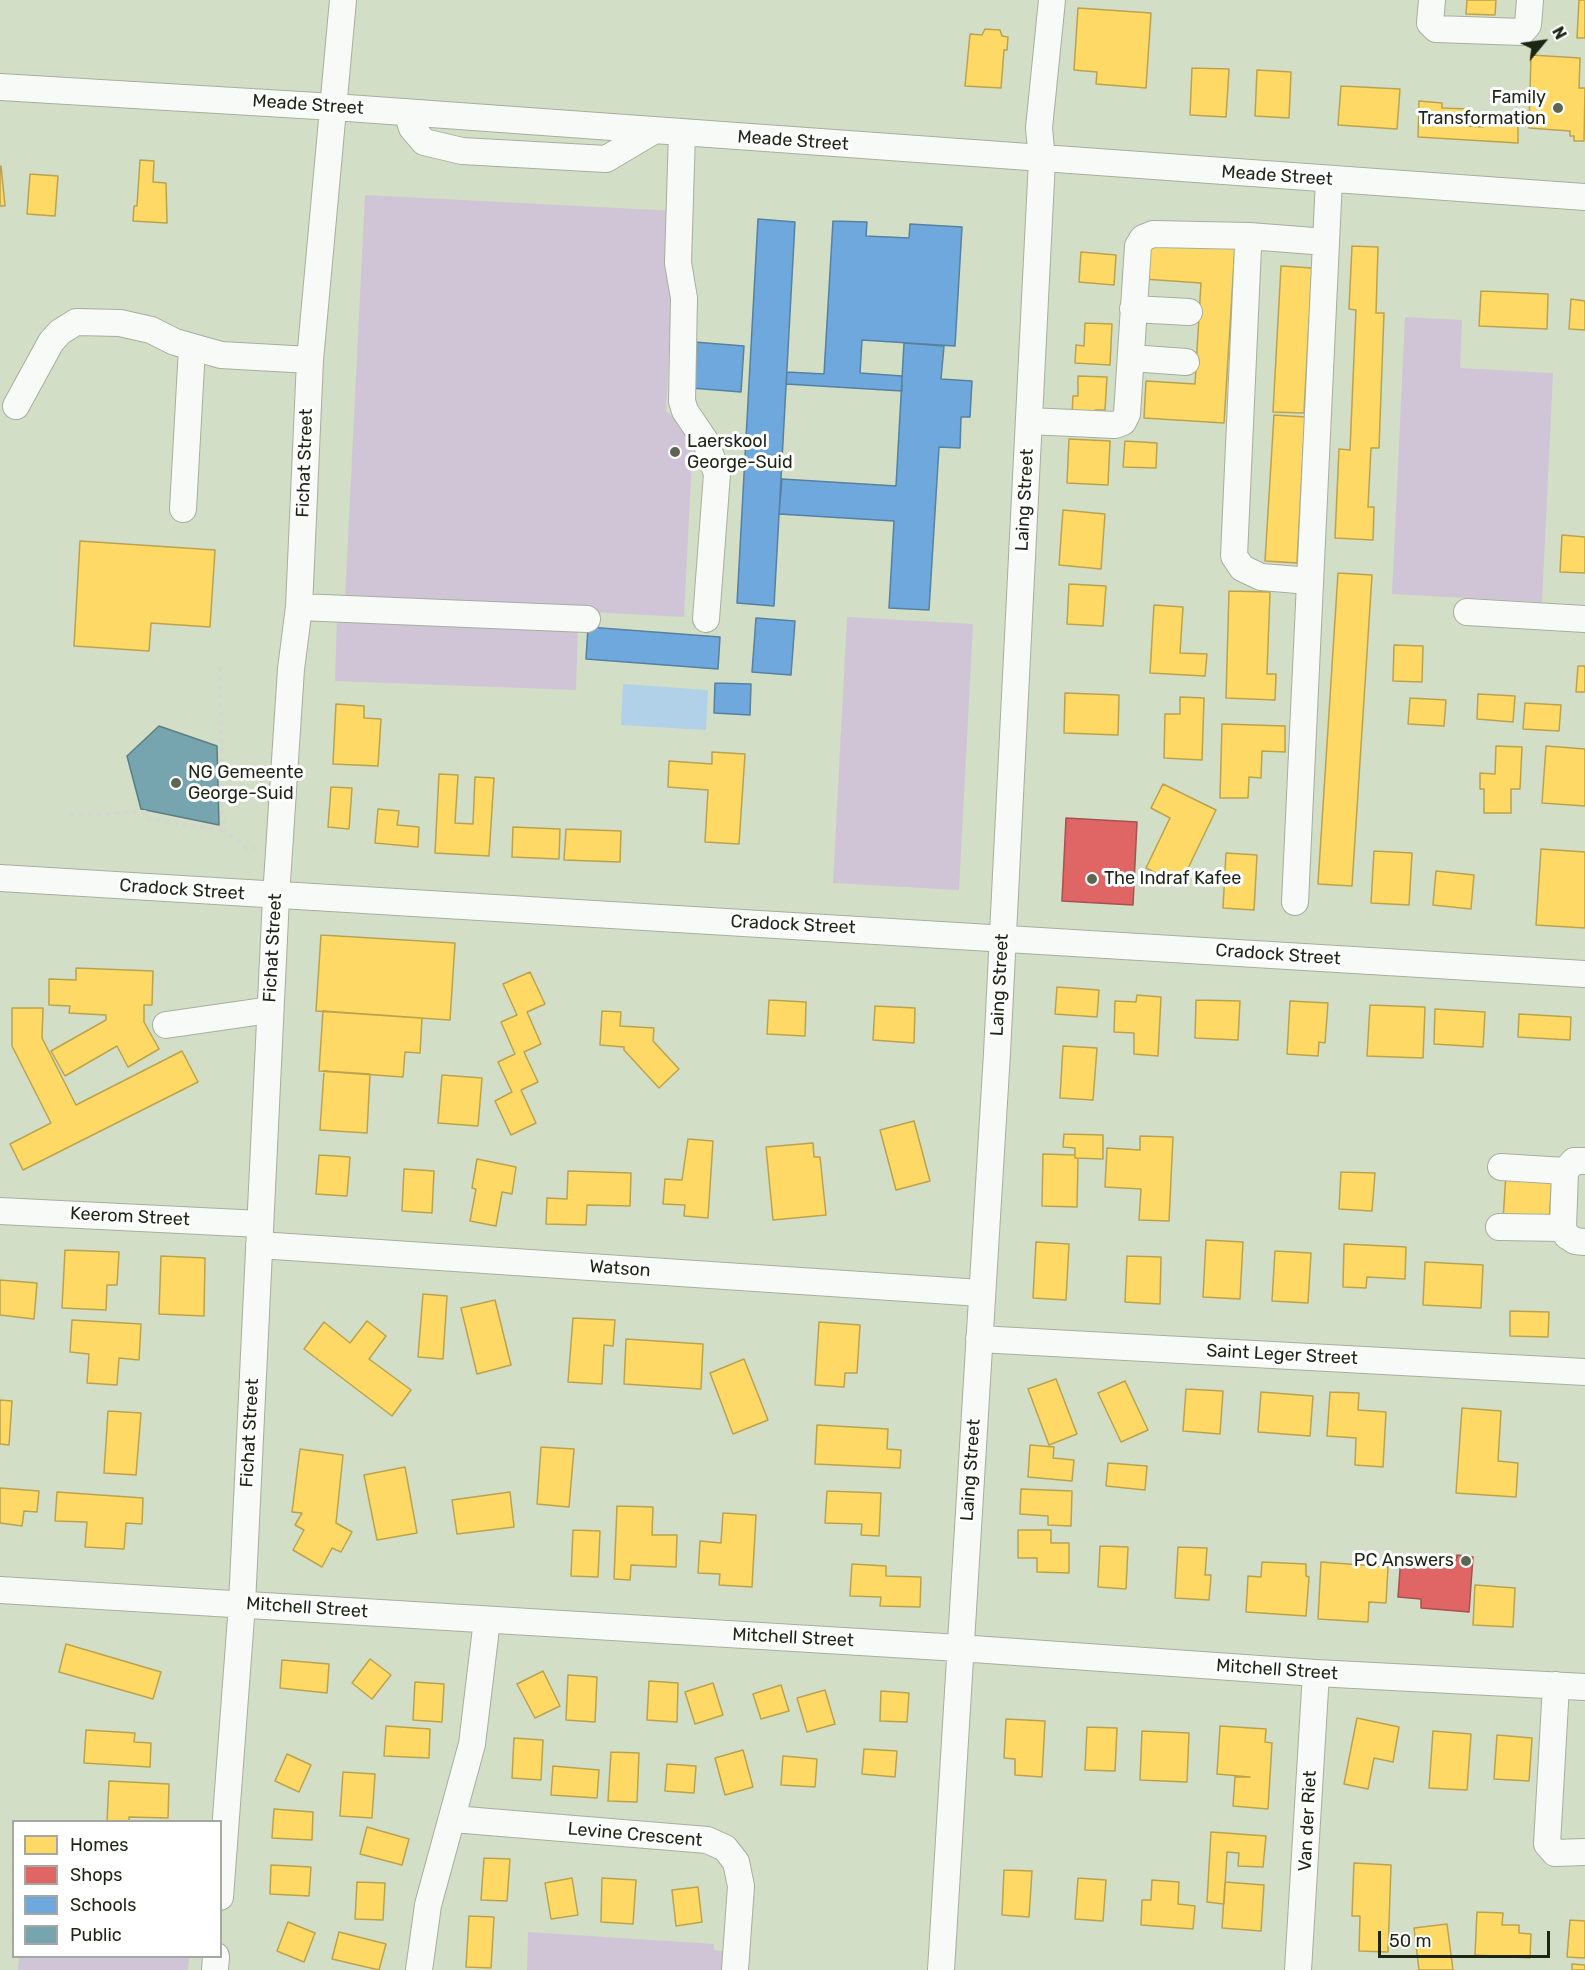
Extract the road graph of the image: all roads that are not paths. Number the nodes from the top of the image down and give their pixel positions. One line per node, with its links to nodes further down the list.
1 (343, 0): 6 (street, Fichat Street)
2 (1052, 0): 10 (street, Laing Street)
3 (1431, 0): 4 (street)
4 (1530, 0)
5 (0, 87): 6 (street, Meade Street)
6 (334, 107): 7 (street, Meade Street); 19 (street, Fichat Street)
7 (407, 112): 8 (street, Meade Street); 8 (street)
8 (655, 130): 9 (street, Meade Street)
9 (682, 132): 10 (street, Meade Street); 28 (street)
10 (1042, 160): 11 (street, Meade Street); 22 (street, Laing Street)
11 (1329, 179): 12 (street, Meade Street); 14 (street)
12 (1585, 197)
13 (1249, 236): 14 (street); 15 (street); 24 (street)
14 (1326, 242): 24 (street)
15 (1133, 309): 16 (street); 18 (street)
16 (1189, 312)
17 (192, 348): 19 (street); 21 (street); 23 (street)
18 (1131, 358): 20 (street); 22 (street)
19 (309, 360): 25 (street, Fichat Street)
20 (1186, 362)
21 (16, 406)
22 (1029, 421): 33 (street, Laing Street)
23 (183, 509)
24 (1310, 581): 32 (street)
25 (299, 607): 27 (street); 31 (street, Fichat Street)
26 (1467, 612): 29 (street)
27 (587, 619)
28 (706, 619)
29 (1585, 619)
30 (0, 878): 31 (street, Cradock Street)
31 (276, 897): 33 (street, Cradock Street); 35 (street, Fichat Street)
32 (1295, 902)
33 (1002, 937): 34 (street, Cradock Street); 44 (street, Laing Street)
34 (1585, 974)
35 (270, 1010): 36 (street); 42 (street, Fichat Street)
36 (166, 1025)
37 (1575, 1166): 38 (street); 41 (street)
38 (1501, 1167)
39 (0, 1211): 42 (street, Keerom Street)
40 (1499, 1227): 41 (street)
41 (1563, 1228): 43 (street)
42 (259, 1235): 44 (street, Watson); 48 (street, Fichat Street)
43 (1585, 1242)
44 (981, 1293): 45 (street, Laing Street)
45 (979, 1338): 46 (street, Saint Leger Street); 50 (street, Laing Street)
46 (1585, 1372)
47 (0, 1590): 48 (street, Mitchell Street)
48 (242, 1604): 49 (street, Mitchell Street); 56 (street, Fichat Street)
49 (487, 1620): 50 (street, Mitchell Street); 54 (street)
50 (959, 1648): 51 (street, Mitchell Street); 59 (street, Laing Street)
51 (1317, 1673): 52 (street, Mitchell Street); 60 (street, Van der Riet)
52 (1556, 1685): 53 (street, Mitchell Street); 55 (street)
53 (1585, 1687)
54 (453, 1819): 57 (street); 58 (street, Levine Crescent)
55 (1585, 1852)
56 (222, 1870)
57 (419, 1970)
58 (735, 1970)
59 (940, 1970)
60 (1298, 1970)

